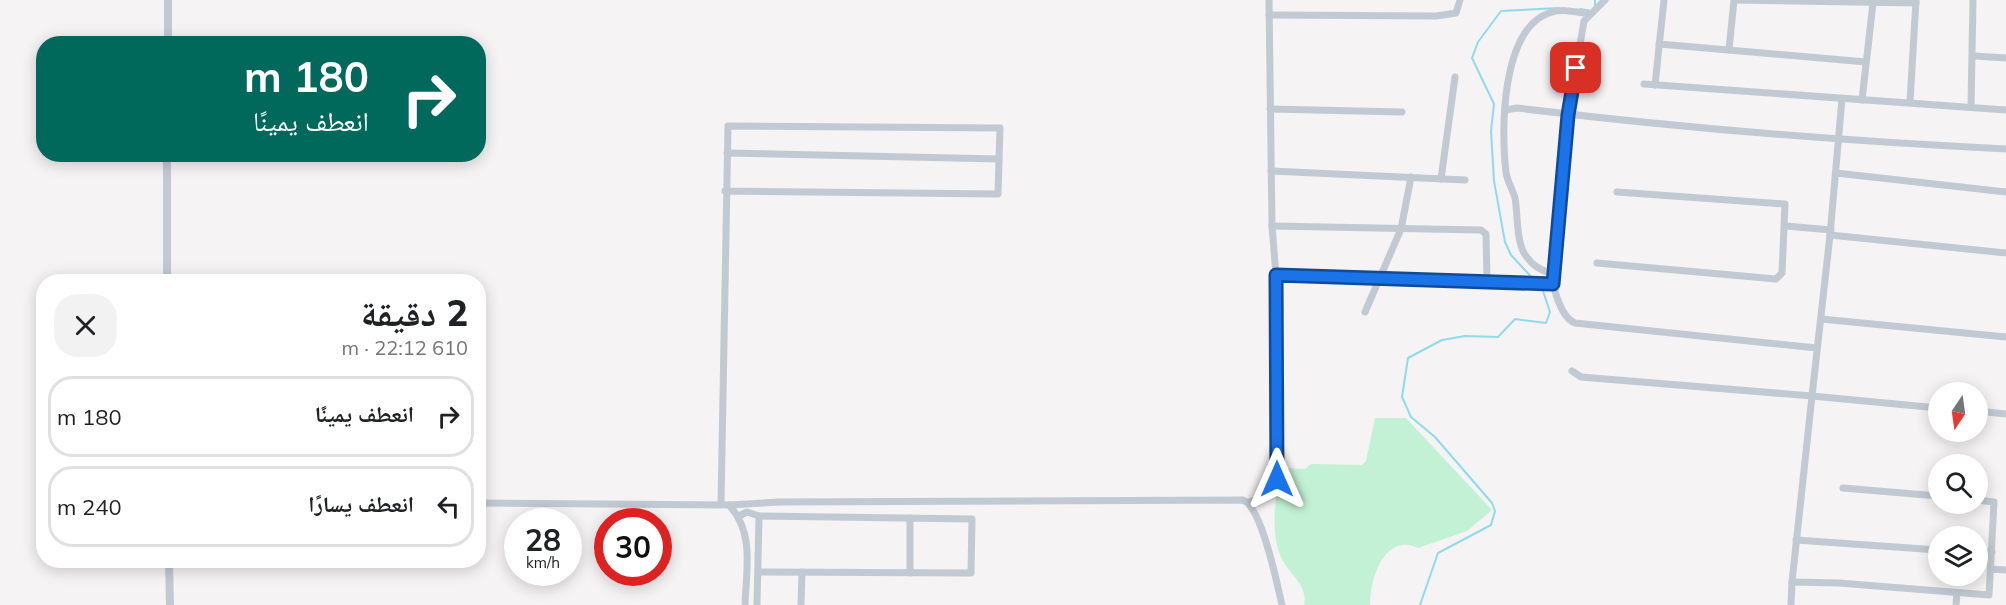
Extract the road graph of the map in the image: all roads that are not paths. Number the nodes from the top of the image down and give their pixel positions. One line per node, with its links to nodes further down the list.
1 (168, 0): 12 (street)
2 (1269, 0): 11 (street)
3 (1460, 0): 11 (street)
4 (1605, 0): 10 (street)
5 (1664, 0): 13 (street)
6 (1734, 0): 9 (street); 14 (street)
7 (1973, 0): 15 (street)
8 (1916, 2): 9 (street); 23 (street)
9 (1873, 3): 17 (street)
10 (1589, 14): 26 (street); 29 (street)
11 (1269, 15): 25 (street)
12 (168, 36)
13 (1659, 44): 14 (street); 20 (street)
14 (1729, 50): 17 (street)
15 (1974, 56): 16 (street); 24 (street)
16 (2006, 58)
17 (1866, 62): 22 (street)
18 (1455, 77): 38 (street)
19 (1644, 84): 20 (street)
20 (1655, 85): 21 (street)
21 (1842, 99): 22 (street); 30 (street)
22 (1862, 100): 23 (street)
23 (1910, 102): 24 (street)
24 (1971, 106): 27 (street)
25 (1270, 109): 28 (street); 35 (street)
26 (1505, 110): 29 (street); 50 (street)
27 (2006, 110)
28 (1402, 112)
29 (1568, 115): 30 (street); 50 (street)
30 (1839, 139): 31 (street); 36 (street)
31 (2006, 149)
32 (727, 153): 33 (street); 33 (street); 40 (street)
33 (999, 159): 40 (street)
34 (167, 162): 49 (street)
35 (1271, 171): 37 (street); 43 (street)
36 (1836, 173): 42 (street); 46 (street)
37 (1411, 177): 38 (street); 45 (street)
38 (1441, 179): 39 (street)
39 (1465, 180)
40 (725, 191): 69 (street)
41 (1617, 192): 44 (street)
42 (2006, 192)
43 (1272, 226): 45 (street); 51 (street)
44 (1786, 226): 46 (street); 48 (street)
45 (1401, 229): 52 (street); 53 (street)
46 (1831, 232): 47 (street); 56 (street)
47 (2006, 253)
48 (1597, 263)
49 (167, 274)
50 (1552, 274): 54 (street)
51 (1276, 275): 52 (street); 67 (street)
52 (1379, 279): 53 (street); 55 (street)
53 (1487, 282): 54 (street)
54 (1553, 284): 58 (street)
55 (1365, 312)
56 (1821, 319): 57 (street); 58 (street)
57 (2006, 337)
58 (1817, 348): 60 (street)
59 (1572, 371): 60 (street)
60 (1812, 396): 61 (street); 74 (street)
61 (1928, 407)
62 (1988, 412): 63 (street)
63 (2006, 414)
64 (1843, 488): 65 (street)
65 (1928, 495)
66 (1988, 501): 77 (street)
67 (1249, 502): 70 (street); 90 (street)
68 (486, 503): 69 (street)
69 (725, 504): 70 (street); 71 (street)
70 (748, 509): 71 (street); 72 (street)
71 (739, 516): 87 (street)
72 (759, 516): 73 (street); 81 (street)
73 (910, 518): 83 (street); 83 (street)
74 (1796, 540): 75 (street); 84 (street)
75 (1928, 549)
76 (1988, 552): 77 (street)
77 (1992, 552): 79 (street)
78 (169, 568): 86 (street)
79 (1991, 569): 80 (street); 85 (street)
80 (2006, 570)
81 (758, 572): 82 (street); 88 (street)
82 (802, 572): 83 (street); 89 (street)
83 (910, 573)
84 (1792, 582): 85 (street); 91 (street)
85 (1957, 593): 92 (street)
86 (170, 605)
87 (745, 605)
88 (757, 605)
89 (801, 605)
90 (1282, 605)
91 (1791, 605)
92 (1956, 605)

